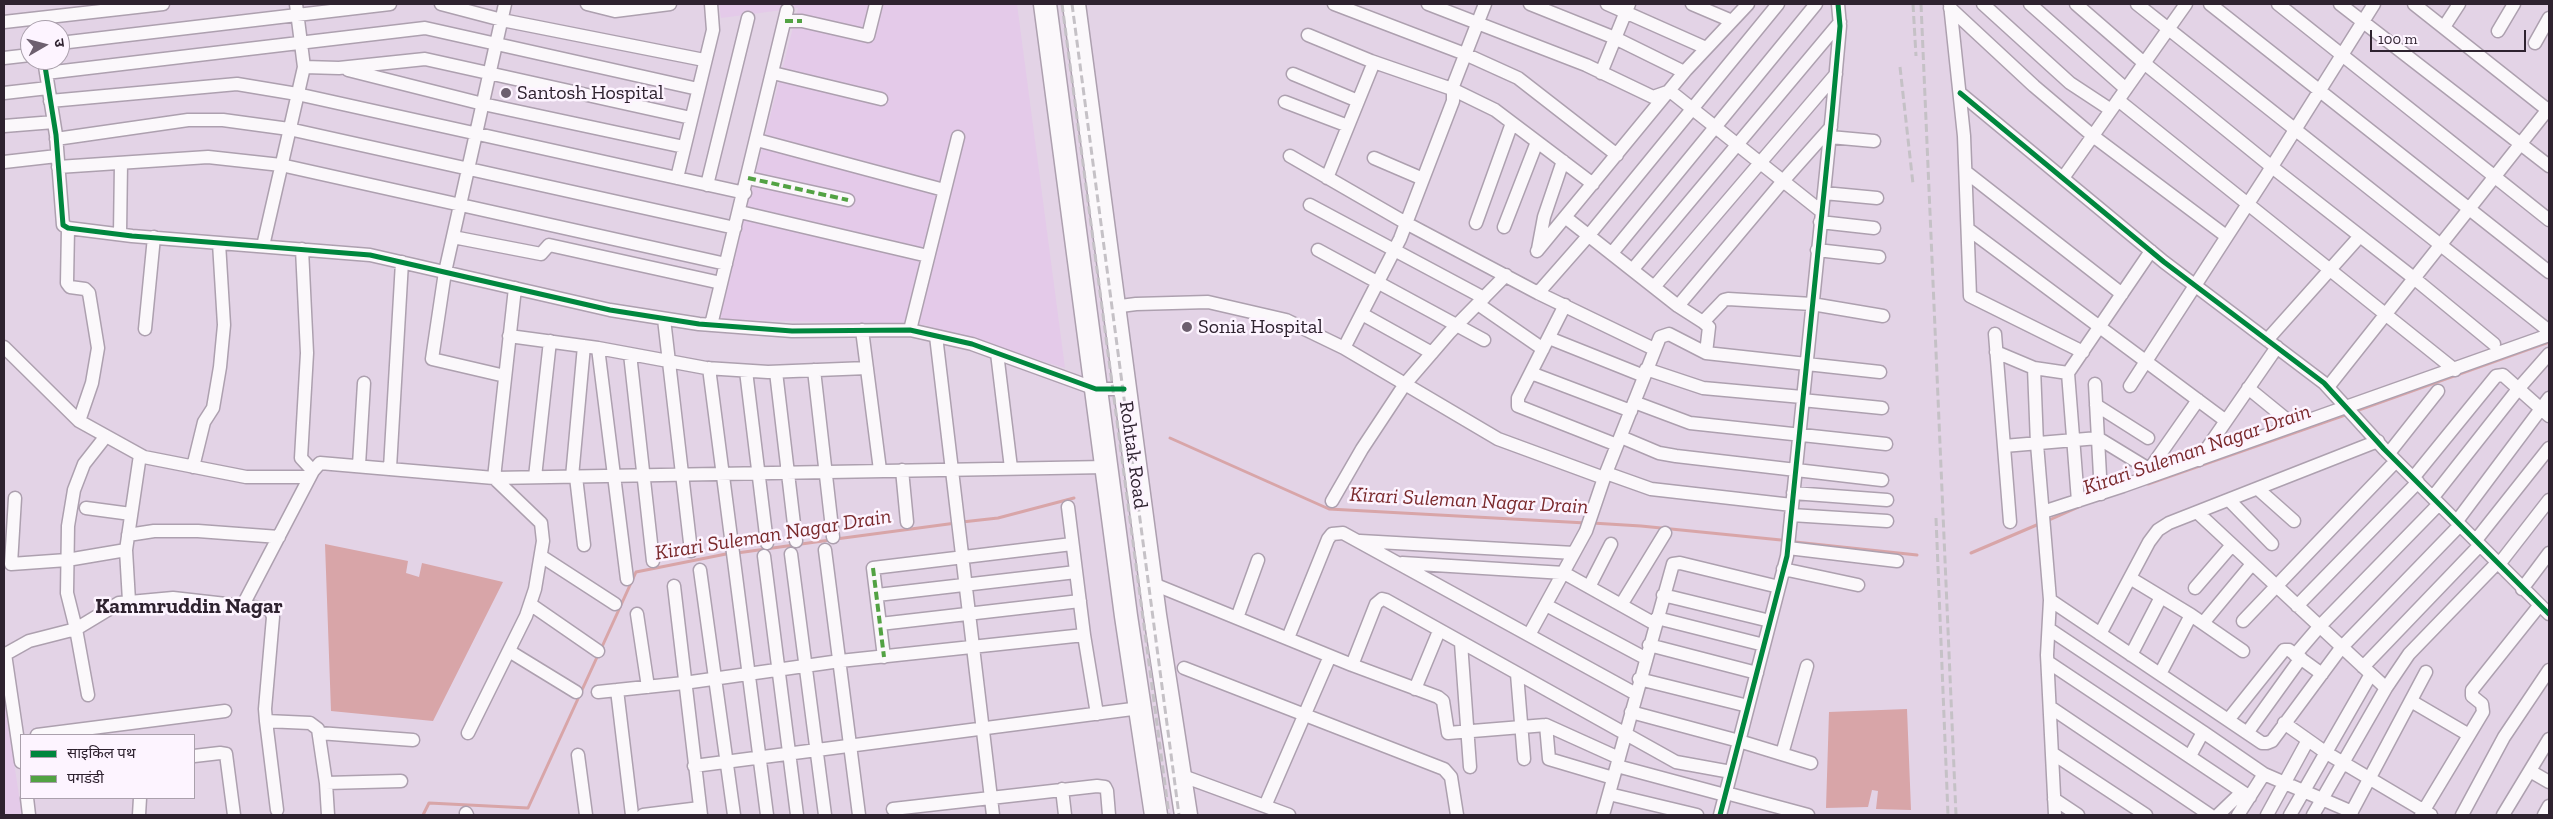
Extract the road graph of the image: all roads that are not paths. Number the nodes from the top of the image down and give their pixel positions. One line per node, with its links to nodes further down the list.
1 (163, 4): 40 (street)
2 (390, 4): 36 (street)
3 (441, 4): 41 (street)
4 (505, 4): 41 (street)
5 (587, 4): 6 (street)
6 (670, 4)
7 (711, 4): 62 (street)
8 (876, 4): 70 (street)
9 (1045, 4): 245 (highway, Rohtak Road)
10 (1074, 4): 189 (highway, Rohtak Road)
11 (1334, 4): 58 (street)
12 (1428, 4): 45 (street)
13 (1485, 4): 45 (street)
14 (1530, 4): 52 (street)
15 (1607, 4): 35 (street)
16 (1692, 4): 42 (street)
17 (1748, 4): 42 (street)
18 (1778, 4): 89 (street)
19 (1816, 4): 97 (street)
20 (1826, 4): 33 (street)
21 (1983, 4): 90 (street)
22 (2030, 4): 83 (street)
23 (2076, 4): 64 (street)
24 (2137, 4): 49 (street)
25 (2186, 4): 49 (street)
26 (2210, 4): 79 (street)
27 (2278, 4): 37 (street)
28 (2340, 4): 43 (street)
29 (2374, 4): 43 (street)
30 (2414, 4): 48 (street)
31 (2459, 4): 48 (street)
32 (2514, 4): 50 (street)
33 (1839, 6): 46 (street)
34 (1950, 6): 81 (street); 102 (street)
35 (1627, 8): 52 (street); 57 (street)
36 (296, 9): 53 (street); 54 (street)
37 (2294, 9): 59 (street)
38 (748, 18): 132 (street)
39 (2549, 18): 56 (street)
40 (63, 20)
41 (502, 20): 55 (street); 62 (street)
42 (1732, 21): 57 (street)
43 (2362, 21): 59 (street); 108 (street)
44 (4, 22): 47 (street)
45 (1478, 22): 58 (street); 71 (street)
46 (1840, 22): 74 (street); 109 (street)
47 (20, 23)
48 (2444, 27): 91 (street)
49 (2168, 29): 64 (street); 99 (street)
50 (2498, 31)
51 (1308, 34): 63 (street)
52 (1615, 38): 68 (street); 71 (street)
53 (300, 41): 55 (street); 65 (street); 69 (street)
54 (70, 42)
55 (497, 43): 72 (street); 76 (street)
56 (2535, 43)
57 (1706, 48): 68 (street)
58 (1465, 54): 77 (street); 111 (street)
59 (2342, 55): 79 (street); 124 (street)
60 (20, 56): 61 (street)
61 (4, 58)
62 (704, 60): 76 (street)
63 (1374, 62): 77 (street); 85 (street)
64 (2144, 63): 83 (street); 121 (street)
65 (304, 67): 66 (street); 82 (street)
66 (339, 68): 72 (street); 88 (street)
67 (46, 70): 69 (street)
68 (1684, 72): 78 (street)
69 (46, 73): 75 (street)
70 (773, 73): 84 (street); 105 (street)
71 (1601, 73): 78 (street)
72 (490, 74): 88 (street); 92 (street)
73 (1293, 74): 85 (street)
74 (1836, 74): 100 (street); 117 (street)
75 (48, 88): 80 (street); 86 (street)
76 (698, 89): 92 (street)
77 (1452, 90): 94 (street); 129 (street)
78 (1670, 91): 89 (street); 111 (street)
79 (2319, 92): 99 (street); 141 (street)
80 (4, 93)
81 (1960, 93): 123 (street); 128 (street)
82 (297, 94): 86 (street); 98 (street); 101 (street)
83 (2122, 94): 90 (street); 138 (street)
84 (881, 99)
85 (1358, 101): 96 (street)
86 (50, 102): 93 (street)
87 (1285, 102): 96 (street)
88 (483, 104): 101 (street); 110 (street)
89 (1693, 109): 97 (street); 154 (street)
90 (2111, 110): 102 (street)
91 (2549, 110): 108 (street)
92 (691, 118): 110 (street)
93 (54, 122): 95 (street); 104 (street)
94 (1512, 124): 107 (street); 147 (street)
95 (4, 126)
96 (1348, 126): 127 (street)
97 (1715, 127): 109 (street); 167 (street)
98 (290, 129): 104 (street); 119 (street); 122 (street)
99 (2295, 130): 121 (street); 161 (street)
100 (1830, 132): 106 (street); 130 (street); 135 (street)
101 (476, 134): 122 (street); 125 (street)
102 (2093, 136): 128 (street); 156 (street)
103 (958, 137): 133 (street)
104 (56, 139): 116 (street)
105 (757, 140): 126 (street); 133 (street)
106 (1874, 141)
107 (1537, 142): 114 (street); 148 (street)
108 (2520, 144): 120 (street); 124 (street)
109 (1738, 145): 117 (street); 173 (street)
110 (684, 147): 125 (street)
111 (1617, 155): 131 (street)
112 (1290, 156): 127 (street)
113 (1374, 158): 129 (street)
114 (1562, 161): 131 (street); 143 (street)
115 (4, 162): 116 (street)
116 (58, 162): 118 (street); 149 (street)
117 (1759, 162): 130 (street); 181 (street)
118 (121, 163): 119 (street); 153 (street)
119 (281, 165): 139 (street); 160 (street)
120 (2549, 166)
121 (2272, 167): 138 (street); 157 (street)
122 (468, 169): 139 (street); 150 (street)
123 (1966, 172): 152 (street); 184 (street)
124 (2495, 176): 141 (street); 145 (street)
125 (677, 178): 132 (street)
126 (748, 178): 134 (street); 137 (street)
127 (1327, 178): 146 (street)
128 (2063, 178): 166 (street)
129 (1423, 179): 146 (street)
130 (1783, 181): 144 (street); 188 (street)
131 (1593, 184): 143 (street)
132 (707, 185): 134 (street)
133 (944, 190): 168 (street)
134 (744, 193): 142 (street)
135 (1824, 193): 136 (street); 144 (street)
136 (1877, 198)
137 (848, 200)
138 (2248, 202): 156 (street); 172 (street)
139 (460, 203): 155 (street); 171 (street)
140 (1310, 205): 164 (street)
141 (2470, 210): 161 (street); 175 (street)
142 (740, 212): 150 (street); 168 (street)
143 (1566, 217): 154 (street)
144 (1821, 217): 151 (street); 165 (street)
145 (2549, 220)
146 (1406, 223): 164 (street); 176 (street)
147 (1476, 223)
148 (1504, 227)
149 (68, 228): 153 (street); 257 (street)
150 (735, 228): 171 (street)
151 (1874, 228)
152 (1968, 230): 197 (street); 216 (street)
153 (120, 234): 158 (street)
154 (1589, 235): 167 (street); 183 (street)
155 (453, 236): 174 (street); 178 (street)
156 (2226, 236): 180 (street)
157 (2360, 236): 172 (street); 177 (street)
158 (154, 238): 159 (street); 198 (street)
159 (219, 243): 160 (street); 274 (street)
160 (263, 246): 162 (street)
161 (2441, 246): 177 (street); 201 (street)
162 (302, 250): 170 (street); 286 (street)
163 (1318, 250): 179 (street)
164 (1394, 250): 179 (street); 185 (street)
165 (1818, 250): 169 (street); 186 (street)
166 (2151, 251): 180 (street); 184 (street)
167 (1612, 253): 173 (street)
168 (928, 256): 200 (street)
169 (1879, 257)
170 (402, 262): 174 (street); 276 (street)
171 (726, 264): 178 (street)
172 (2331, 269): 191 (street); 209 (street)
173 (1632, 270): 181 (street)
174 (445, 272): 182 (street); 237 (street)
175 (2549, 272)
176 (1506, 276): 183 (street); 185 (street)
177 (2415, 279): 191 (street); 210 (street)
178 (721, 283): 195 (street)
179 (1378, 283): 190 (street); 196 (street)
180 (2196, 286): 209 (street); 224 (street)
181 (1654, 287): 188 (street)
182 (515, 288): 193 (street); 203 (street)
183 (1538, 292): 187 (street)
184 (2122, 294): 197 (street)
185 (1481, 301): 196 (street); 208 (street)
186 (1812, 304): 192 (street); 194 (street); 225 (street)
187 (1565, 305): 208 (street); 214 (street)
188 (1678, 306): 194 (street)
189 (1113, 307): 213 (street); 246 (highway, Rohtak Road)
190 (1362, 314): 213 (street); 218 (street)
191 (2386, 314): 230 (street); 242 (street)
192 (1883, 316)
193 (664, 319): 195 (street); 223 (street)
194 (1702, 322): 219 (street)
195 (711, 325): 199 (street)
196 (1458, 325): 206 (street); 218 (street)
197 (2100, 327): 216 (street); 224 (street)
198 (146, 329)
199 (862, 330): 200 (street); 227 (street)
200 (910, 330): 204 (street)
201 (2549, 331)
202 (1995, 334): 215 (street)
203 (509, 336): 207 (street); 237 (street)
204 (936, 336): 217 (street); 278 (street)
205 (2549, 336): 230 (street)
206 (1484, 340)
207 (550, 342): 211 (street); 292 (street)
208 (1546, 343): 234 (street); 235 (street)
209 (2272, 344): 242 (street); 243 (street)
210 (2494, 344)
211 (584, 346): 212 (street); 293 (street)
212 (598, 348): 221 (street); 291 (street)
213 (1344, 348): 239 (street)
214 (1654, 348): 219 (street); 235 (street)
215 (1996, 352): 228 (street); 268 (street)
216 (2083, 352): 236 (street)
217 (997, 353): 245 (street); 277 (street)
218 (1432, 353): 239 (street)
219 (1706, 353): 225 (street)
220 (5, 354): 257 (street)
221 (630, 354): 223 (street); 289 (street)
222 (2549, 354): 244 (street)
223 (668, 361): 226 (street); 287 (street)
224 (2147, 362): 241 (street); 250 (street)
225 (1806, 364): 233 (street); 249 (street)
226 (709, 368): 231 (street); 288 (street)
227 (866, 368): 229 (street); 280 (street)
228 (2034, 368): 236 (street); 267 (street)
229 (814, 370): 232 (street); 283 (street)
230 (2456, 370): 254 (street)
231 (746, 371): 232 (street); 285 (street)
232 (776, 372): 282 (street)
233 (1880, 372)
234 (1531, 373): 252 (street); 264 (street)
235 (1645, 373): 249 (street); 252 (street)
236 (2068, 374): 263 (street)
237 (505, 376): 294 (street)
238 (364, 383): 273 (street)
239 (1405, 384): 290 (street); 303 (street)
240 (2095, 384): 251 (street)
241 (2130, 386)
242 (2328, 387): 254 (street)
243 (2248, 388): 256 (street); 258 (street)
244 (2518, 388): 255 (street); 296 (street); 302 (street)
245 (1096, 389): 246 (street); 275 (highway, Rohtak Road)
246 (1124, 390): 353 (highway, Rohtak Road)
247 (2438, 390): 271 (street)
248 (2549, 398): 255 (street)
249 (1802, 399): 253 (street); 259 (street)
250 (2198, 400): 258 (street); 284 (street)
251 (2096, 405): 261 (street); 262 (street)
252 (1632, 407): 259 (street); 264 (street)
253 (1882, 408)
254 (2350, 411): 265 (street); 272 (street)
255 (2545, 412): 316 (street)
256 (2286, 420)
257 (79, 421): 260 (street)
258 (2226, 421): 272 (street)
259 (1798, 434): 266 (street); 279 (street)
260 (106, 436): 270 (street); 340 (street)
261 (2098, 438): 263 (street); 284 (street); 298 (street)
262 (2148, 438)
263 (2072, 440): 267 (street); 304 (street)
264 (1619, 441): 279 (street); 290 (street)
265 (2378, 441): 271 (street); 297 (street)
266 (1886, 444)
267 (2037, 444): 268 (street); 311 (street)
268 (2004, 446): 315 (street)
269 (2549, 448): 323 (street)
270 (140, 455): 274 (street); 310 (street)
271 (2392, 457): 296 (street); 357 (street)
272 (2198, 460): 284 (street)
273 (359, 465): 276 (street); 286 (street)
274 (193, 467): 286 (street)
275 (1106, 467): 277 (street); 435 (highway, Rohtak Road)
276 (390, 468): 294 (street)
277 (1011, 468): 278 (street)
278 (952, 469): 281 (street); 339 (street)
279 (1795, 469): 295 (street); 306 (street)
280 (880, 470): 281 (street); 283 (street)
281 (902, 470): 314 (street)
282 (789, 472): 283 (street); 285 (street); 321 (street)
283 (826, 472): 320 (street)
284 (2153, 472): 298 (street)
285 (758, 473): 288 (street); 324 (street)
286 (312, 474): 319 (street)
287 (684, 474): 288 (street); 289 (street); 333 (street)
288 (722, 474): 420 (street)
289 (644, 475): 291 (street); 342 (street)
290 (1605, 475): 306 (street); 335 (street)
291 (614, 476): 293 (street); 352 (street)
292 (535, 477): 293 (street); 294 (street)
293 (574, 477): 325 (street)
294 (494, 478): 337 (street)
295 (1882, 480)
296 (2416, 480): 302 (street); 373 (street)
297 (2258, 489): 301 (street); 313 (street)
298 (2101, 494): 304 (street)
299 (15, 498): 340 (street)
300 (1888, 500): 306 (street)
301 (2229, 500): 309 (street); 328 (street)
302 (2436, 500): 316 (street); 384 (street)
303 (1332, 501)
304 (2078, 501): 311 (street)
305 (2548, 504): 345 (street)
306 (1792, 505): 312 (street); 330 (street)
307 (1068, 507): 326 (street)
308 (86, 508): 310 (street)
309 (2198, 513): 329 (street); 351 (street)
310 (131, 514): 318 (street)
311 (2043, 519): 365 (street)
312 (1887, 521)
313 (2294, 521)
314 (907, 522)
315 (2010, 522)
316 (2458, 523): 323 (street); 396 (street)
317 (1665, 533): 372 (street)
318 (128, 535): 319 (street); 331 (street)
319 (279, 537): 370 (street)
320 (833, 537)
321 (796, 541)
322 (1357, 541): 335 (street); 344 (street); 391 (street)
323 (2478, 542): 345 (street); 414 (street)
324 (767, 543)
325 (584, 544)
326 (1072, 544): 339 (street); 349 (street)
327 (1611, 544): 358 (street)
328 (2272, 544)
329 (2232, 545): 346 (street); 360 (street)
330 (1788, 548): 343 (street); 347 (street)
331 (126, 550): 340 (street); 366 (street)
332 (825, 550): 406 (street)
333 (691, 551)
334 (2549, 552): 361 (street)
335 (1574, 553): 350 (street)
336 (791, 554): 409 (street)
337 (541, 556): 368 (street); 369 (street)
338 (764, 556): 413 (street)
339 (962, 558): 354 (street); 362 (street)
340 (67, 560): 385 (street)
341 (1258, 560): 378 (street)
342 (653, 561)
343 (1896, 561)
344 (1397, 563): 350 (street); 390 (street)
345 (2498, 563): 361 (street); 425 (street)
346 (2252, 564): 357 (street); 382 (street)
347 (1783, 569): 355 (street); 359 (street)
348 (700, 570): 421 (street)
349 (1076, 572): 354 (street); 367 (street)
350 (1564, 573): 358 (street); 371 (street)
351 (2130, 578): 364 (street); 388 (street)
352 (627, 579)
353 (1150, 582): 378 (street); 474 (highway, Rohtak Road)
354 (966, 584): 362 (street); 375 (street)
355 (1858, 585)
356 (674, 586): 423 (street)
357 (2276, 586): 373 (street); 381 (street)
358 (1589, 587): 372 (street)
359 (1779, 587): 363 (street); 380 (street)
360 (2195, 588)
361 (2522, 589): 374 (street)
362 (877, 595): 383 (street)
363 (1663, 595): 379 (street); 380 (street)
364 (2162, 596): 377 (street); 401 (street)
365 (2050, 600): 386 (street); 388 (street)
366 (129, 601): 370 (street); 385 (street)
367 (1080, 601): 375 (street); 389 (street)
368 (530, 604): 397 (street); 398 (street)
369 (615, 604)
370 (243, 605): 441 (street)
371 (1546, 605): 390 (street); 405 (street)
372 (1621, 605): 379 (street)
373 (2297, 606): 384 (street)
374 (2544, 610): 453 (street)
375 (969, 613): 383 (street); 395 (street)
376 (638, 614): 424 (street)
377 (2191, 614): 382 (street); 418 (street)
378 (1237, 618): 391 (street)
379 (1656, 621): 393 (street); 394 (street)
380 (1770, 621): 393 (street)
381 (2243, 621)
382 (2203, 623): 399 (street)
383 (880, 624): 404 (street)
384 (2319, 627): 396 (street); 403 (street)
385 (76, 629): 400 (street); 431 (street)
386 (2049, 629): 407 (street); 447 (street)
387 (1439, 631): 392 (street); 408 (street); 427 (street)
388 (2100, 634): 401 (street)
389 (1084, 635): 395 (street); 438 (street)
390 (1529, 636): 430 (street)
391 (1288, 638): 402 (street)
392 (1461, 643): 417 (street); 446 (street)
393 (1764, 644): 416 (street)
394 (1649, 645): 405 (street); 416 (street)
395 (973, 647): 404 (street); 445 (street)
396 (2341, 648): 414 (street); 419 (street)
397 (598, 650)
398 (509, 651): 428 (street); 451 (street)
399 (2243, 651)
400 (4, 655): 454 (street)
401 (2131, 655): 418 (street)
402 (1330, 656): 408 (street); 439 (street)
403 (2298, 656): 419 (street); 440 (street); 449 (street)
404 (884, 657): 406 (street)
405 (1645, 658): 422 (street)
406 (840, 661): 409 (street); 459 (street)
407 (2048, 662): 434 (street); 467 (street)
408 (1352, 664): 427 (street)
409 (806, 666): 413 (street); 460 (street)
410 (1807, 666): 464 (street)
411 (1184, 668): 439 (street)
412 (2549, 670): 536 (street)
413 (779, 671): 420 (street); 463 (street)
414 (2367, 671): 425 (street); 461 (street)
415 (2426, 672): 432 (street)
416 (1757, 673): 433 (street)
417 (1517, 674): 444 (street); 452 (street)
418 (2160, 674): 440 (street)
419 (2322, 674): 442 (street)
420 (748, 675): 421 (street); 468 (street)
421 (716, 678): 423 (street); 471 (street)
422 (1639, 680): 430 (street); 433 (street)
423 (684, 683): 424 (street); 475 (street)
424 (648, 687): 426 (street)
425 (2386, 688): 473 (street)
426 (617, 690): 429 (street); 509 (street)
427 (1415, 690): 446 (street)
428 (576, 692)
429 (598, 692)
430 (1636, 694): 437 (street)
431 (88, 695)
432 (2411, 701): 453 (street); 481 (street)
433 (1748, 706): 458 (street)
434 (2050, 707): 462 (street); 530 (street)
435 (1140, 708): 438 (street); 470 (highway, Rohtak Road)
436 (224, 711): 450 (street)
437 (1631, 712): 452 (street); 458 (street)
438 (1097, 714): 445 (street)
439 (1304, 715): 496 (street); 522 (street)
440 (2228, 720): 449 (street)
441 (266, 721): 448 (street); 499 (street)
442 (2284, 723): 449 (street); 457 (street)
443 (1546, 725): 444 (street); 477 (street); 477 (street)
444 (1520, 727): 446 (street); 469 (street)
445 (983, 728): 459 (street); 491 (street)
446 (1468, 732): 476 (street)
447 (2203, 732): 467 (street); 480 (street)
448 (319, 733): 456 (street); 484 (street)
449 (2247, 733)
450 (45, 734)
451 (468, 734)
452 (1625, 734): 477 (street); 479 (street)
453 (2468, 735): 503 (street)
454 (19, 738)
455 (2549, 739): 478 (street)
456 (413, 740)
457 (2308, 740): 461 (street); 485 (street)
458 (1739, 741): 464 (street); 479 (street)
459 (850, 746): 460 (street); 515 (street)
460 (817, 750): 463 (street); 514 (street)
461 (2325, 752): 473 (street); 487 (street)
462 (2052, 753): 494 (street); 529 (street)
463 (790, 754): 468 (street); 513 (street)
464 (1782, 754): 472 (street)
465 (578, 755): 508 (street)
466 (195, 756): 506 (street)
467 (2190, 756): 490 (street)
468 (760, 758): 471 (street); 512 (street)
469 (1524, 759)
470 (1148, 760): 474 (highway); 519 (highway, Rohtak Road)
471 (728, 762): 475 (street); 511 (street)
472 (1811, 763)
473 (2343, 763): 481 (street); 495 (street)
474 (1178, 765): 496 (street); 520 (highway, Rohtak Road)
475 (694, 766): 500 (street)
476 (1470, 767)
477 (1616, 767): 488 (street); 489 (street)
478 (2530, 770): 483 (street); 537 (street)
479 (1731, 772): 489 (street)
480 (2264, 774): 485 (street); 490 (street)
481 (2369, 779): 502 (street); 503 (street)
482 (401, 781): 484 (street)
483 (2549, 782)
484 (326, 783): 507 (street)
485 (2286, 783): 487 (street); 533 (street)
486 (1062, 789): 491 (street); 517 (street); 518 (street)
487 (2304, 790): 495 (street); 534 (street)
488 (1609, 794): 523 (street); 524 (street)
489 (1726, 794): 525 (street); 526 (street)
490 (2246, 794): 531 (street); 532 (street)
491 (991, 796): 498 (street); 516 (street)
492 (26, 799): 504 (street)
493 (140, 799): 505 (street)
494 (2054, 799): 527 (street); 528 (street)
495 (2323, 799): 502 (street); 535 (street)
496 (1265, 806): 521 (street)
497 (2549, 806): 538 (street)
498 (893, 809)
499 (277, 810)
500 (701, 812): 501 (street)
501 (663, 814): 510 (street)
502 (2351, 814)
503 (2426, 814)
504 (29, 815)
505 (139, 815)
506 (234, 815)
507 (328, 815)
508 (586, 815)
509 (632, 815)
510 (643, 815)
511 (734, 815)
512 (767, 815)
513 (797, 815)
514 (825, 815)
515 (859, 815)
516 (993, 815)
517 (1065, 815)
518 (1109, 815)
519 (1156, 815)
520 (1186, 815)
521 (1289, 815)
522 (1457, 815)
523 (1603, 815)
524 (1697, 815)
525 (1720, 815)
526 (1808, 815)
527 (2055, 815)
528 (2078, 815)
529 (2146, 815)
530 (2210, 815)
531 (2218, 815)
532 (2238, 815)
533 (2267, 815)
534 (2290, 815)
535 (2313, 815)
536 (2462, 815)
537 (2503, 815)
538 (2544, 815)

